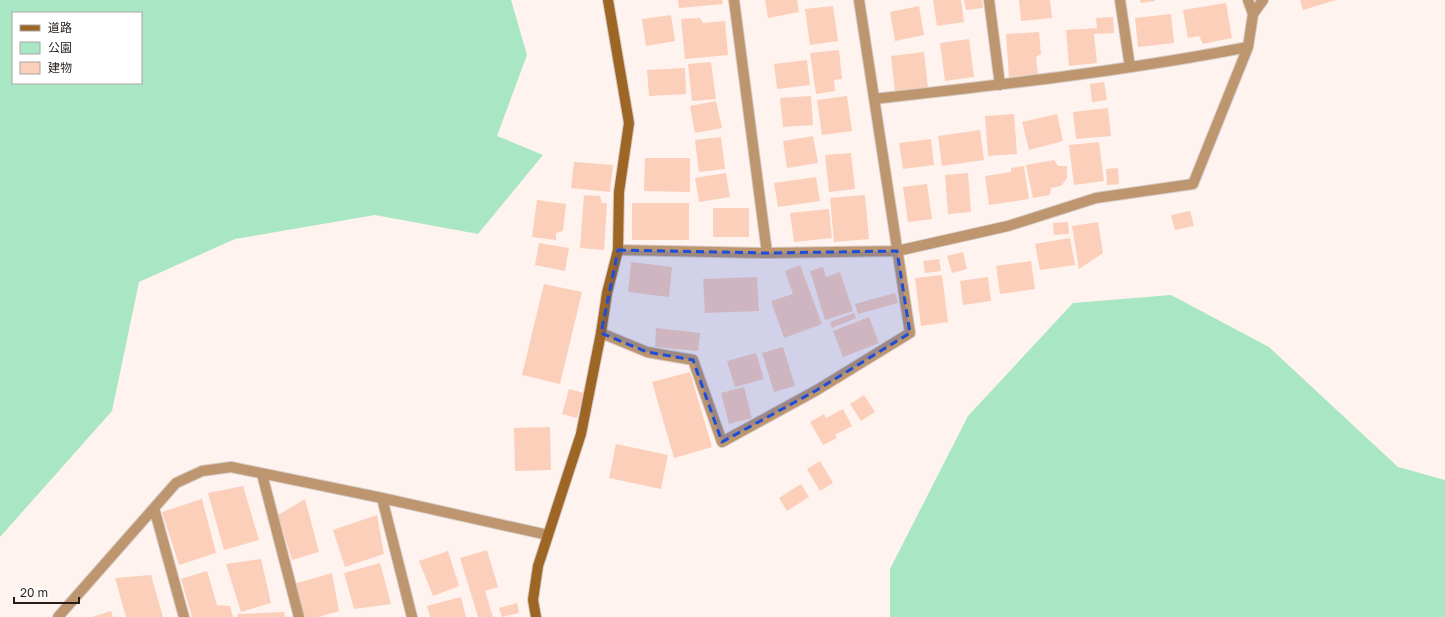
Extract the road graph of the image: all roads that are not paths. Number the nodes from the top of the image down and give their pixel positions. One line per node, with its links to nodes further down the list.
1 (608, 0): 13 (street)
2 (734, 0): 15 (street)
3 (859, 0): 12 (street)
4 (989, 0): 11 (street)
5 (1120, 0): 10 (street)
6 (1248, 0): 8 (street)
7 (1263, 0): 8 (street)
8 (1253, 14): 9 (street)
9 (1248, 47): 10 (street); 14 (street)
10 (1130, 67): 11 (street)
11 (1000, 85): 12 (street)
12 (874, 99): 14 (street)
13 (618, 250): 15 (street); 16 (street)
14 (897, 250): 15 (street); 16 (street)
15 (767, 253)
16 (601, 333): 20 (street)
17 (262, 474): 18 (street); 19 (street); 24 (street)
18 (382, 498): 20 (street); 25 (street)
19 (154, 508): 21 (street); 23 (street)
20 (548, 535): 26 (street)
21 (67, 613): 22 (street)
22 (58, 617)
23 (184, 617)
24 (299, 617)
25 (412, 617)
26 (536, 617)

